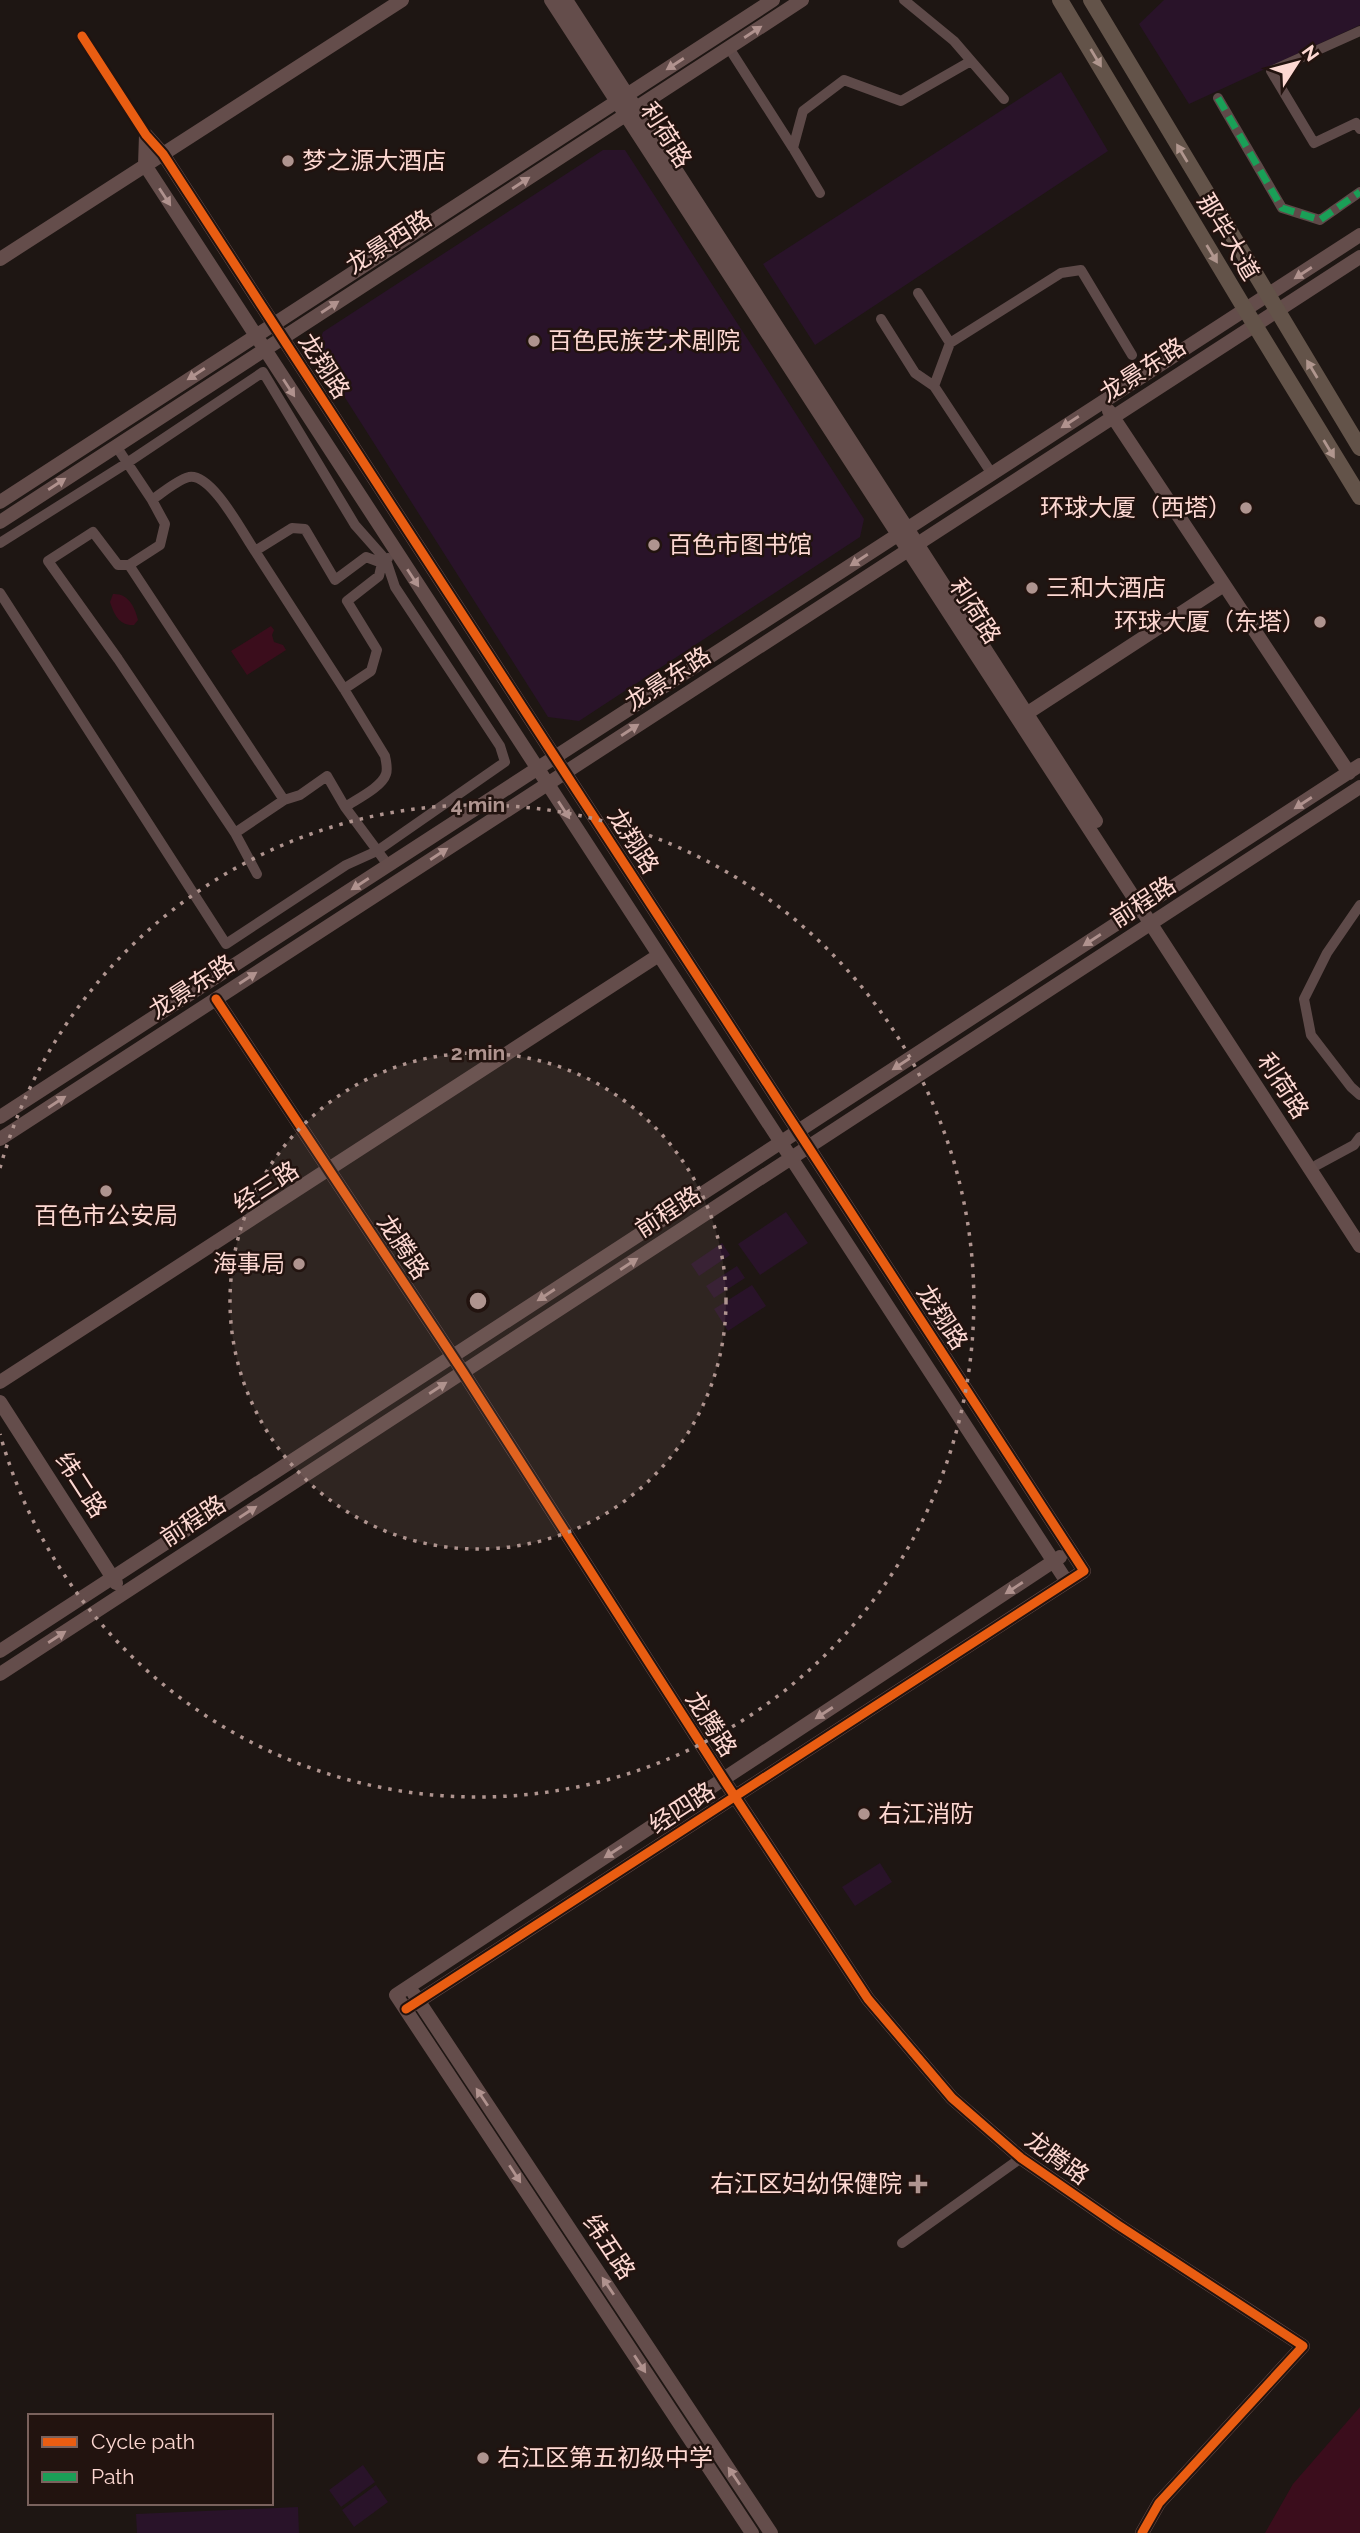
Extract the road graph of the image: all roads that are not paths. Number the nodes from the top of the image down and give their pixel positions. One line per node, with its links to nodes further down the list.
1 (402, 0): 20 (main road)
2 (551, 0): 13 (main road, 利荷路)
3 (566, 0): 13 (main road, 利荷路)
4 (773, 0): 13 (main road, 龙景西路, one-way to 13)
5 (803, 0): 11 (main road, 龙景西路, one-way to 5)
6 (904, 0): 12 (street)
7 (1060, 0): 29 (main road, 那毕大道, one-way to 29)
8 (1091, 0): 28 (main road, 那毕大道, one-way to 8)
9 (1360, 31): 17 (street)
10 (82, 36): 18 (street)
11 (729, 48): 16 (main road, 龙景西路); 19 (street)
12 (971, 61): 15 (street); 19 (street)
13 (622, 98): 16 (main road, 利荷路); 32 (main road, 龙景西路)
14 (1218, 98): 22 (street)
15 (1004, 99)
16 (631, 112): 35 (main road, 龙景西路, one-way to 16); 50 (main road, 利荷路)
17 (1360, 129)
18 (146, 135): 20 (main road, 龙翔路); 21 (main road)
19 (793, 148): 23 (street)
20 (163, 154): 21 (main road); 32 (main road, 龙翔路)
21 (145, 165): 26 (main road); 34 (main road, 龙翔路, one-way to 34)
22 (1360, 192)
23 (820, 193)
24 (1360, 235): 28 (main road, 龙景东路, one-way to 28)
25 (1360, 257): 30 (main road, 龙景东路)
26 (0, 259)
27 (918, 293): 36 (street)
28 (1268, 296): 29 (main road, 龙景东路); 30 (main road, 那毕大道)
29 (1245, 309): 33 (main road, 那毕大道); 40 (main road, 龙景东路)
30 (1276, 311): 33 (main road, 龙景东路); 43 (main road, 那毕大道, one-way to 30)
31 (881, 319): 39 (street)
32 (274, 324): 34 (main road, 龙景西路); 35 (main road, 龙翔路)
33 (1255, 325): 41 (main road, 龙景东路); 46 (main road, 那毕大道, one-way to 46)
34 (256, 336): 37 (main road, 龙翔路); 48 (main road, 龙景西路, one-way to 48)
35 (282, 338): 37 (main road, 龙景西路); 60 (main road, 龙翔路)
36 (950, 343): 38 (street); 39 (street)
37 (265, 349): 42 (main road, 龙景西路); 54 (main road, 龙翔路, one-way to 54)
38 (1132, 355)
39 (934, 386): 45 (street)
40 (1103, 401): 41 (main road); 45 (main road, 龙景东路, one-way to 45)
41 (1113, 417): 52 (main road, 龙景东路); 56 (main road)
42 (116, 446): 44 (street); 49 (main road, 龙景西路, one-way to 42)
43 (1360, 448)
44 (127, 463): 47 (street); 51 (street); 54 (street)
45 (992, 474): 50 (main road, 龙景东路)
46 (1360, 497)
47 (152, 500): 53 (street); 55 (street)
48 (0, 502)
49 (0, 522)
50 (902, 532): 52 (main road, 利荷路); 60 (main road, 龙景东路, one-way to 60)
51 (0, 543)
52 (913, 547): 59 (main road, 利荷路); 63 (main road, 龙景东路, one-way to 52); 73 (main road, 利荷路)
53 (255, 551): 54 (street); 58 (street)
54 (388, 558): 58 (street); 61 (main road, 龙翔路, one-way to 61); 69 (street)
55 (129, 565): 66 (street); 68 (street)
56 (1224, 585): 59 (main road); 62 (main road)
57 (0, 593): 69 (street)
58 (344, 690): 67 (street)
59 (1027, 714): 73 (main road, 利荷路)
60 (555, 757): 61 (main road, 龙景东路); 63 (main road, 龙翔路)
61 (537, 768): 64 (main road, 龙翔路); 70 (main road, 龙景东路)
62 (1354, 769): 73 (main road, 前程路, one-way to 73)
63 (565, 773): 64 (main road, 龙景东路); 79 (main road, 龙翔路)
64 (547, 784): 75 (main road, 龙翔路, one-way to 75); 76 (main road, 龙景东路, one-way to 64)
65 (1360, 788): 74 (main road, 前程路)
66 (284, 800): 67 (street); 68 (street)
67 (345, 807): 69 (street)
68 (235, 833): 71 (street)
69 (377, 851): 70 (street)
70 (388, 866): 78 (main road, 龙景东路, one-way to 78)
71 (257, 874)
72 (1360, 905): 77 (street)
73 (1145, 906): 74 (main road, 利荷路); 79 (main road, 前程路, one-way to 79)
74 (1155, 921): 83 (main road, 前程路); 85 (main road, 利荷路); 88 (main road, 利荷路)
75 (659, 956): 82 (main road, 龙翔路); 86 (main road, 经三路)
76 (216, 999): 81 (main road, 龙景东路, one-way to 76); 86 (main road, 龙腾路)
77 (1360, 1095)
78 (0, 1117)
79 (798, 1131): 82 (main road, 前程路); 83 (main road, 龙翔路)
80 (1360, 1138): 85 (street)
81 (0, 1139)
82 (780, 1143): 84 (main road, 龙翔路); 89 (main road, 前程路, one-way to 89)
83 (808, 1147): 84 (main road, 前程路); 93 (main road, 龙翔路)
84 (791, 1158): 90 (main road, 前程路, one-way to 84); 94 (main road, 龙翔路)
85 (1317, 1165): 87 (main road, 利荷路)
86 (328, 1169): 89 (main road, 龙腾路); 91 (main road, 经三路)
87 (1360, 1231)
88 (1360, 1246)
89 (452, 1357): 90 (main road, 龙腾路); 96 (main road, 前程路)
90 (463, 1372): 98 (main road, 前程路, one-way to 90); 101 (main road, 龙腾路)
91 (0, 1382)
92 (0, 1402): 96 (main road, 纬二路)
93 (1070, 1550): 94 (main road, 经四路); 95 (main road, 龙翔路)
94 (1053, 1562): 97 (main road, 龙翔路); 101 (main road, 经四路, one-way to 101)
95 (1084, 1571): 97 (main road, 经四路)
96 (113, 1578): 98 (main road, 纬二路); 99 (main road, 前程路)
97 (1067, 1582): 102 (main road, 经四路)
98 (123, 1594): 100 (main road, 前程路, one-way to 98)
99 (0, 1651)
100 (0, 1674)
101 (724, 1780): 102 (main road, 龙腾路); 103 (main road, 经四路, one-way to 103)
102 (735, 1797): 105 (main road, 经四路); 107 (main road, 龙腾路)
103 (409, 1986): 104 (main road, 经四路); 105 (main road, 纬五路)
104 (396, 1995): 106 (main road, 纬五路)
105 (419, 2001): 106 (main road, 经四路); 110 (main road, 纬五路, one-way to 105)
106 (406, 2009): 109 (main road, 纬五路, one-way to 109)
107 (1021, 2158): 108 (street); 111 (main road, 龙腾路)
108 (902, 2243)
109 (752, 2533)
110 (771, 2533)
111 (1142, 2533)

